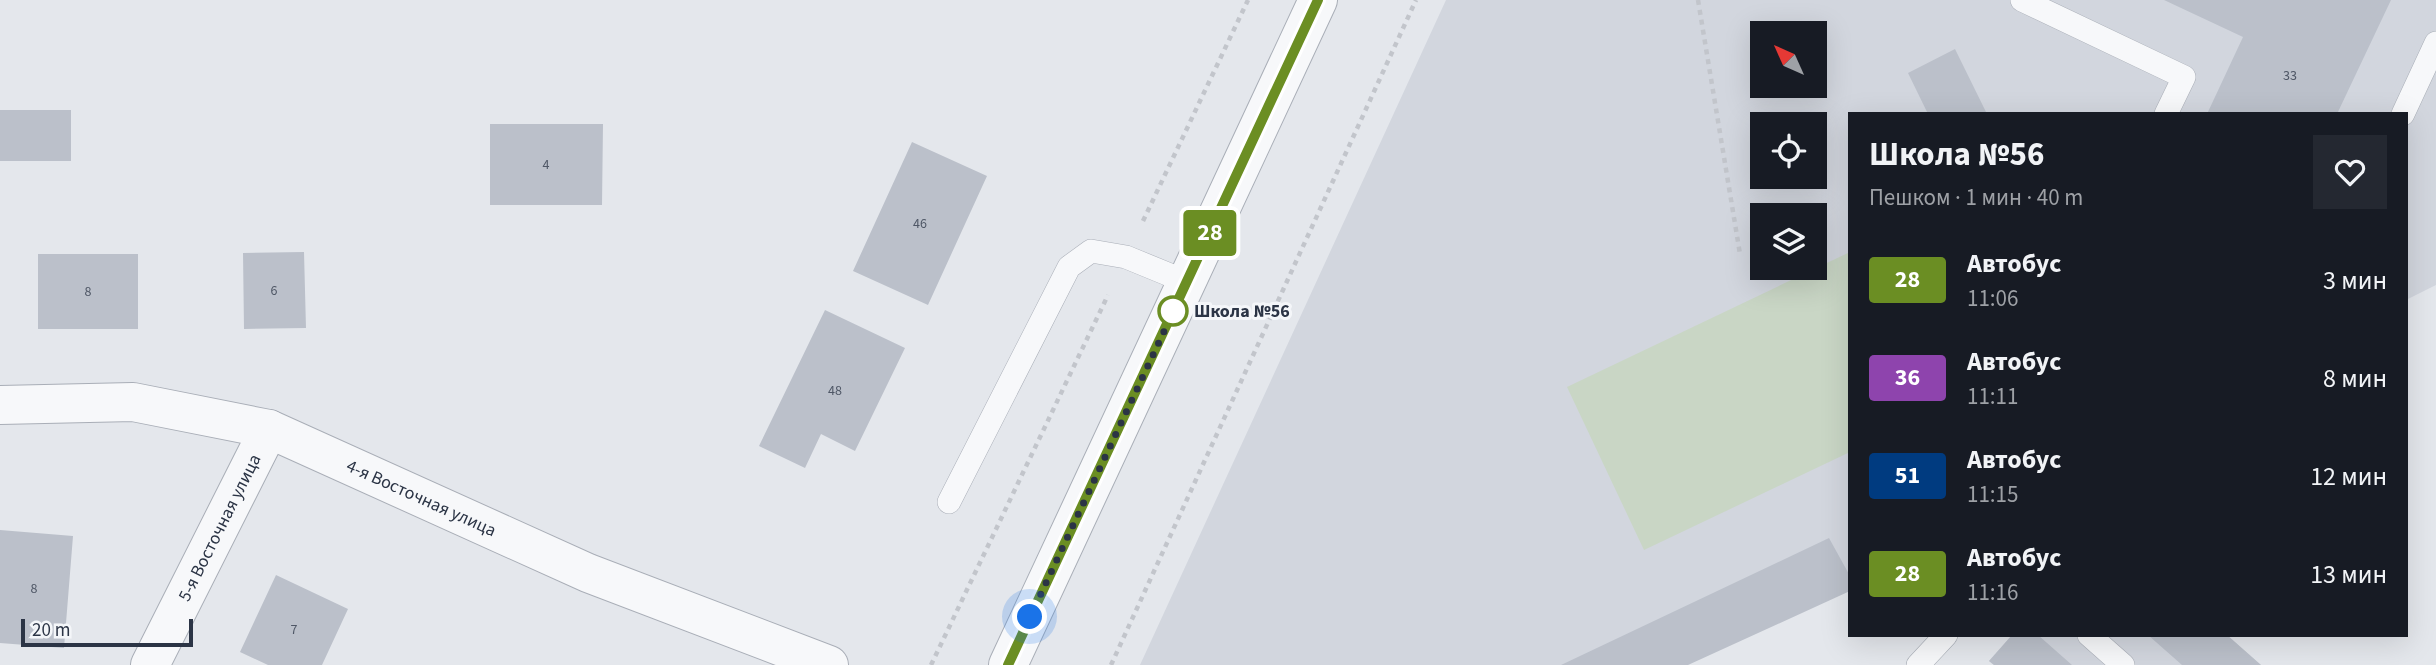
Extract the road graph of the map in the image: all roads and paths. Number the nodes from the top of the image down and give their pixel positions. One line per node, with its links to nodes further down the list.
1 (1248, 0): 10 (path)
2 (1318, 0): 11 (street)
3 (1416, 0): 21 (path)
4 (1698, 0): 9 (path)
5 (2022, 0): 7 (lane)
6 (2436, 43): 8 (lane)
7 (2167, 112)
8 (2404, 112)
9 (1740, 254)
10 (1126, 257): 11 (lane); 14 (lane); 19 (path)
11 (1187, 282): 20 (street)
12 (0, 405): 13 (street, 4-я Восточная улица)
13 (269, 429): 17 (street, 5-я Восточная улица); 18 (street, 4-я Восточная улица)
14 (949, 502)
15 (1944, 637): 22 (lane)
16 (2091, 637): 23 (lane)
17 (150, 665)
18 (829, 665)
19 (930, 665)
20 (1008, 665)
21 (1111, 665)
22 (1918, 665)
23 (2123, 665)

